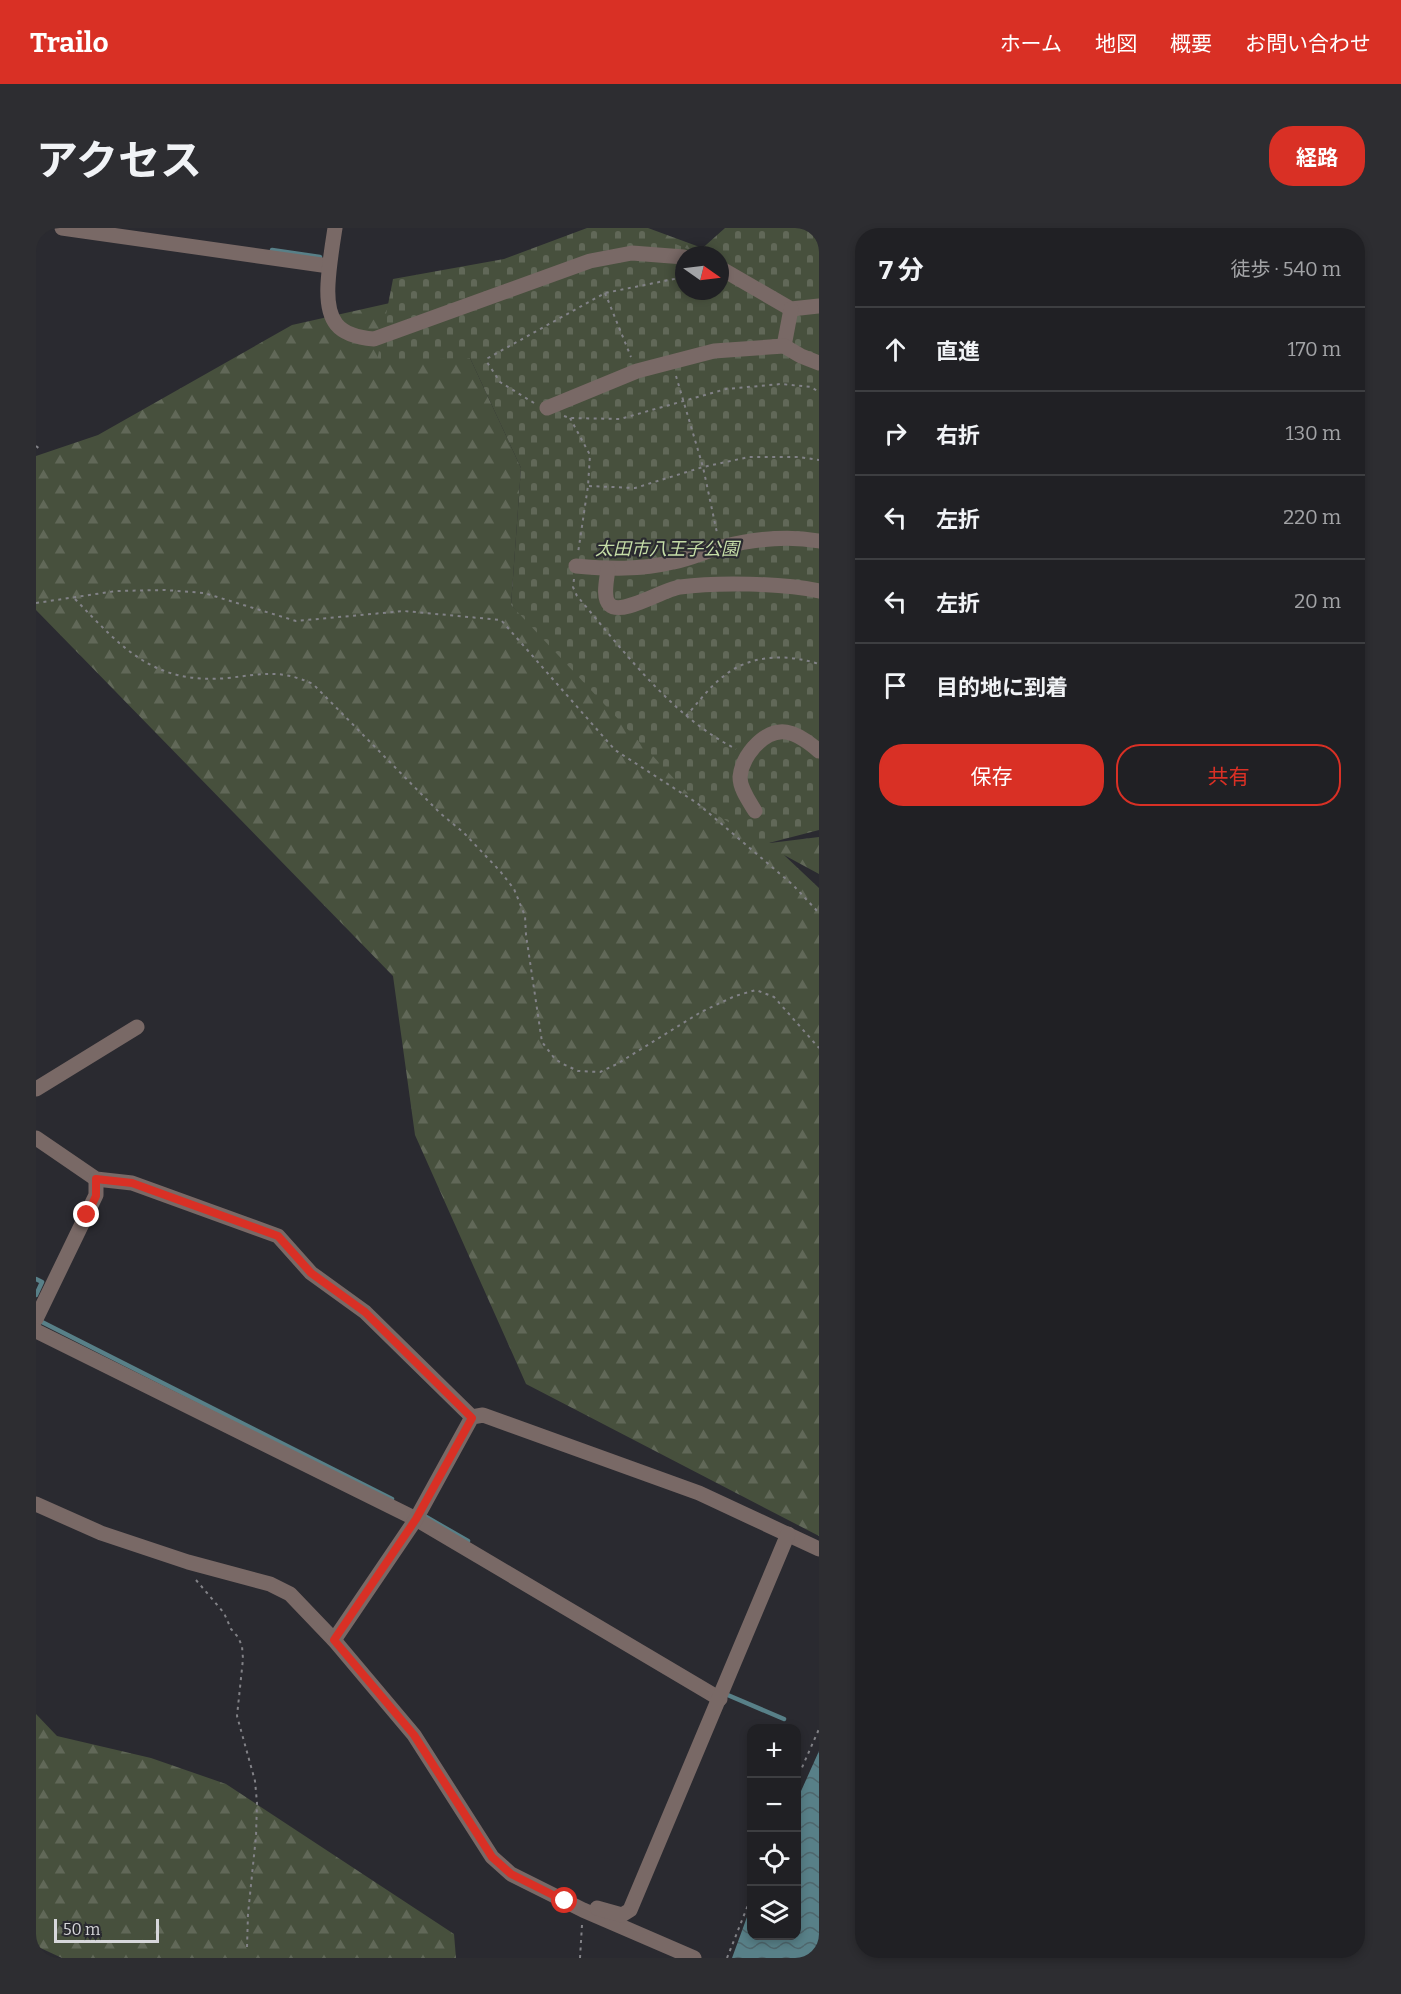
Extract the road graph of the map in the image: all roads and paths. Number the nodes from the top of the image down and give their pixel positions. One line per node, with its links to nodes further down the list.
1 (62, 228): 4 (street)
2 (335, 228): 4 (street)
3 (675, 256): 4 (street)
4 (329, 266)
5 (729, 273): 9 (street)
6 (675, 279): 7 (path)
7 (605, 293): 12 (path); 15 (path)
8 (819, 306): 9 (street)
9 (791, 309): 10 (street)
10 (784, 346): 11 (street); 12 (street)
11 (819, 363)
12 (636, 371): 17 (street)
13 (676, 376): 16 (path)
14 (819, 392): 16 (path)
15 (532, 401)
16 (683, 401): 21 (path); 22 (path)
17 (547, 408)
18 (36, 446): 19 (path)
19 (41, 450)
20 (819, 460): 21 (path)
21 (703, 467): 22 (path); 23 (path)
22 (588, 486): 25 (path)
23 (715, 528)
24 (819, 541): 27 (street)
25 (579, 543)
26 (576, 566): 27 (street); 32 (path)
27 (608, 569): 28 (street)
28 (819, 591)
29 (75, 599): 30 (path); 36 (path); 38 (path)
30 (36, 603)
31 (819, 664): 32 (path)
32 (686, 717): 33 (path)
33 (730, 746)
34 (819, 751): 35 (street)
35 (755, 811)
36 (819, 913)
37 (137, 1027): 39 (street)
38 (819, 1048)
39 (36, 1089)
40 (36, 1138): 41 (street)
41 (96, 1179): 42 (street); 44 (street)
42 (36, 1319)
43 (36, 1331): 46 (street)
44 (472, 1418): 46 (street); 47 (street)
45 (36, 1504): 49 (street)
46 (416, 1519): 50 (street); 51 (street)
47 (788, 1534): 48 (street); 51 (street)
48 (819, 1550)
49 (188, 1562): 50 (street); 56 (path)
50 (334, 1640): 55 (street)
51 (720, 1700): 55 (street)
52 (819, 1729): 53 (path)
53 (797, 1778)
54 (747, 1908): 59 (path)
55 (583, 1910): 57 (path); 58 (street)
56 (247, 1947)
57 (580, 1958)
58 (694, 1958)
59 (727, 1958)

